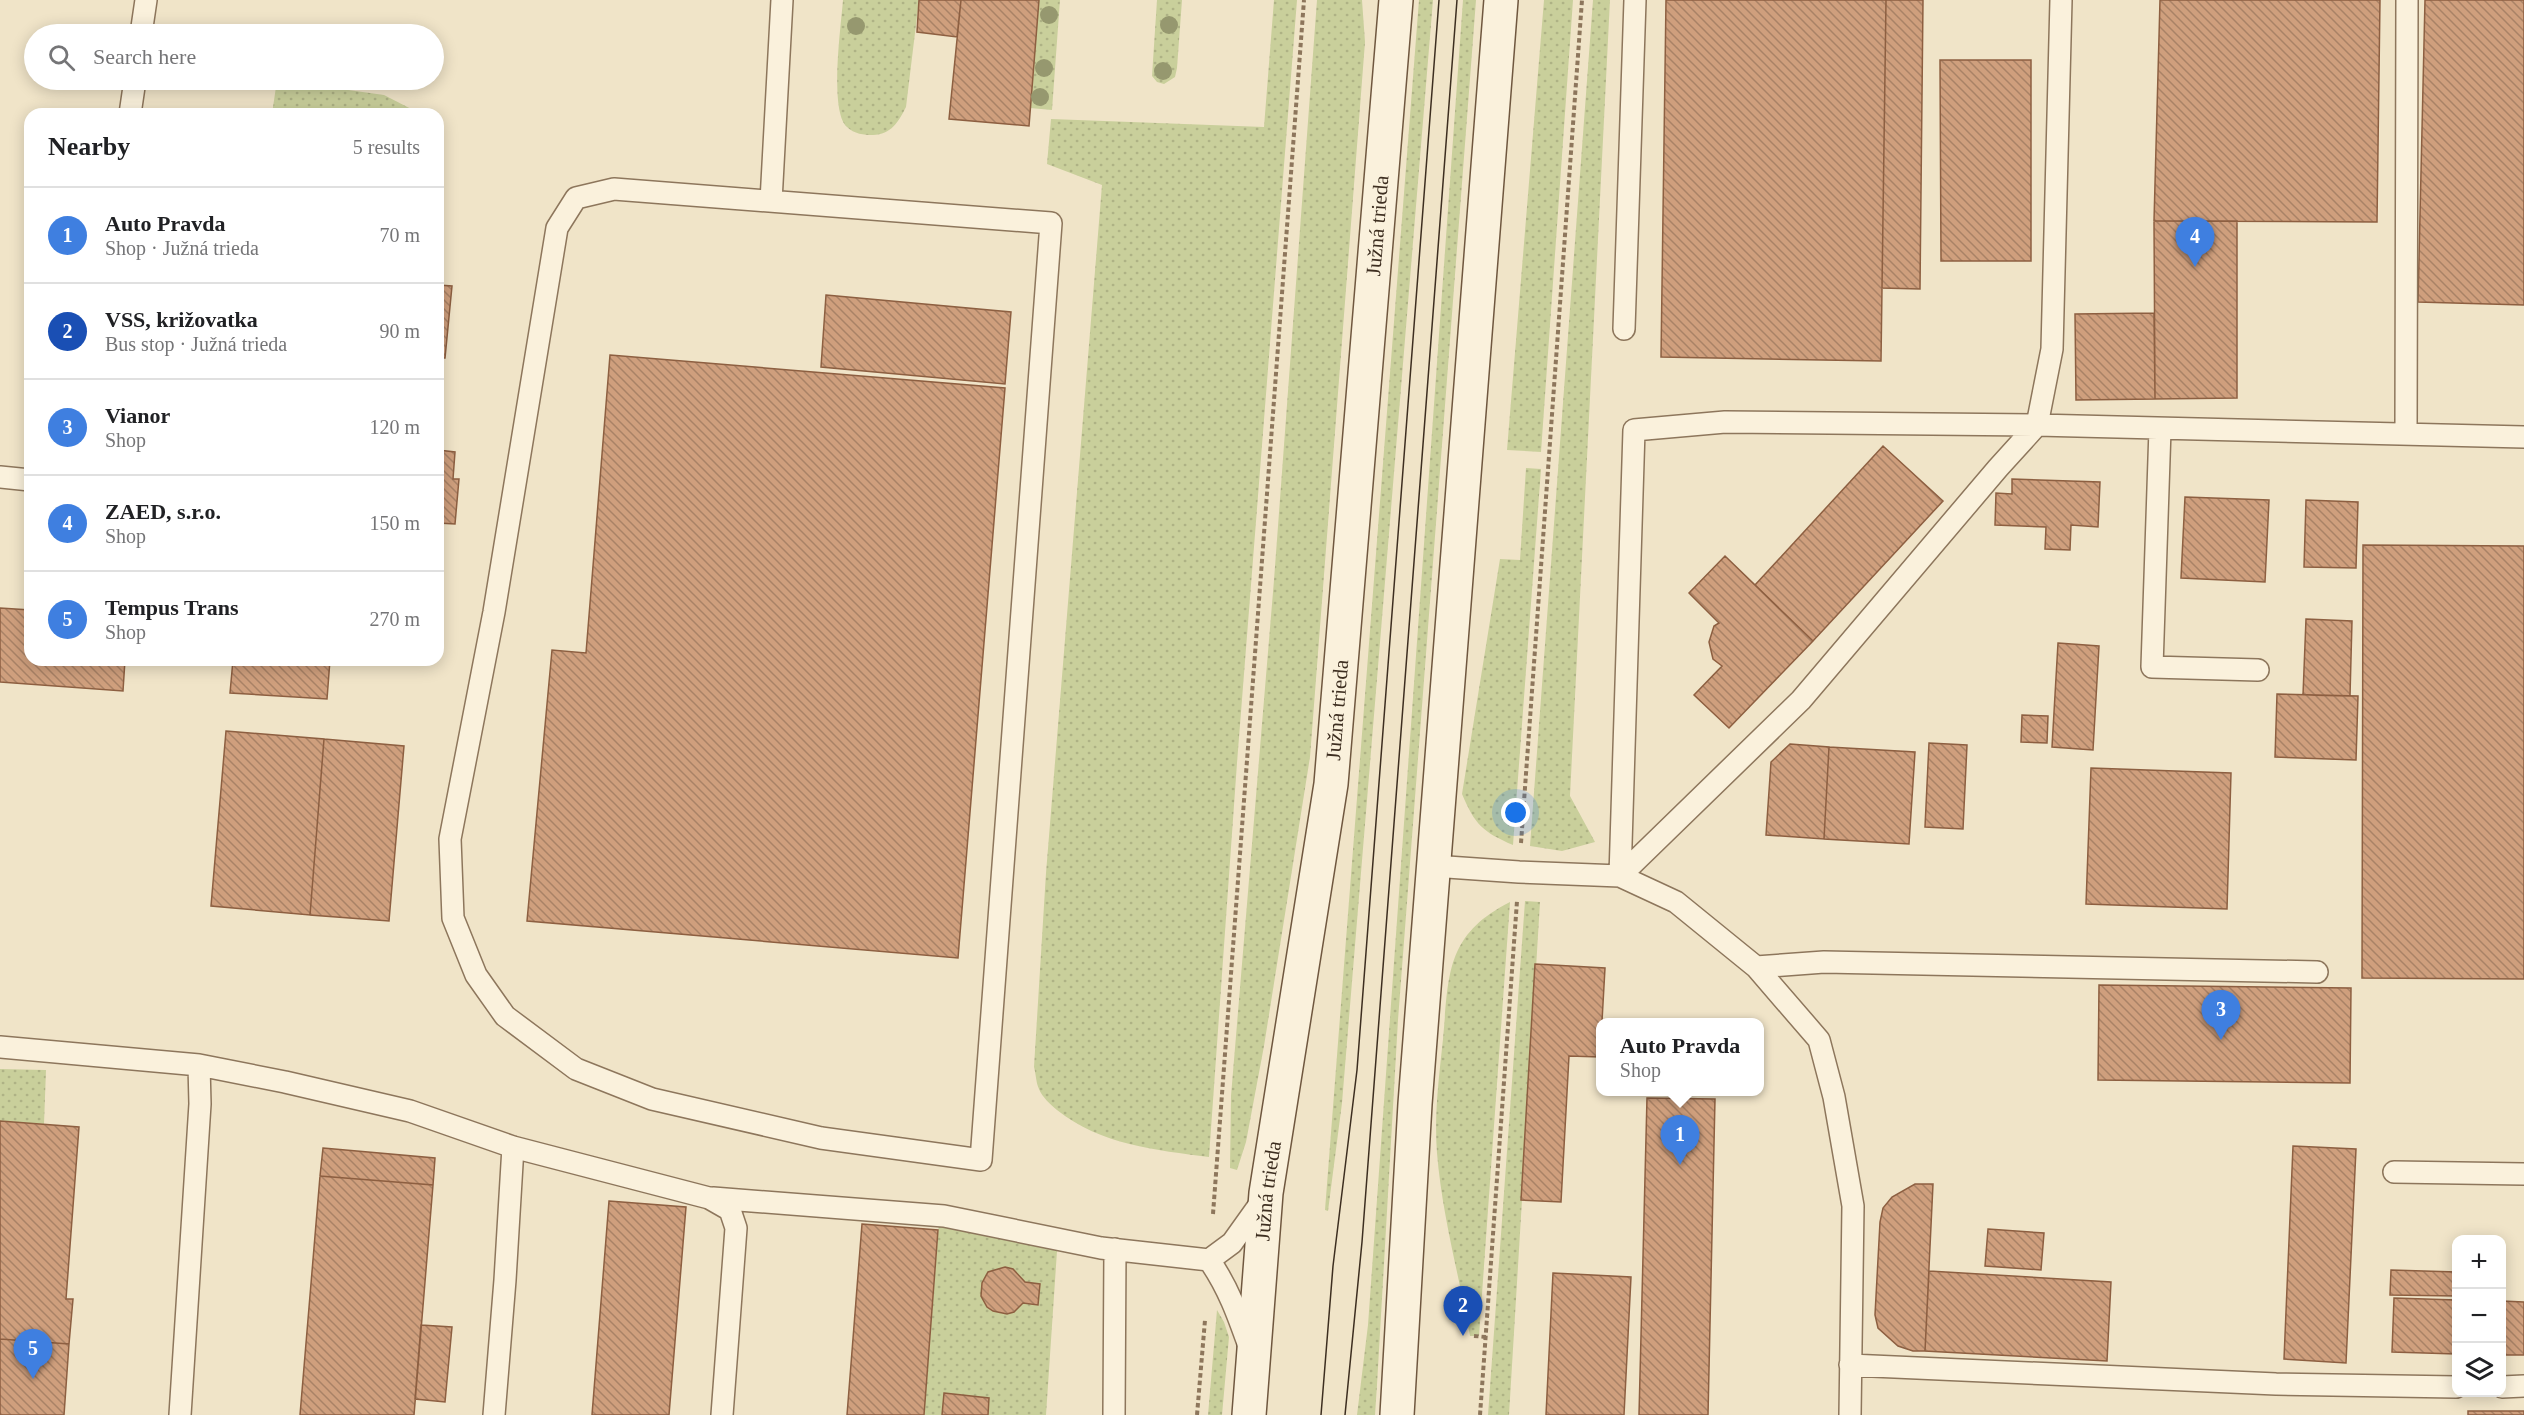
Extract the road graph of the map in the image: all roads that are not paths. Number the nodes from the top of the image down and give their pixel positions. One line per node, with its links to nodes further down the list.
1 (146, 0): 8 (lane)
2 (782, 0): 11 (lane)
3 (1396, 0): 29 (street, Južná trieda)
4 (1501, 0): 20 (street)
5 (1635, 0): 12 (lane)
6 (2061, 0): 13 (lane)
7 (2407, 0): 15 (lane)
8 (142, 24)
9 (134, 90): 10 (lane)
10 (131, 108)
11 (771, 201): 11 (lane)
12 (1624, 329)
13 (2037, 425): 14 (lane); 21 (lane); 21 (lane)
14 (2160, 429): 15 (lane); 19 (lane)
15 (2406, 434): 16 (lane)
16 (2524, 437)
17 (0, 477): 18 (lane)
18 (24, 479)
19 (2258, 670)
20 (1433, 866): 21 (lane); 43 (street)
21 (1620, 876): 22 (lane)
22 (1756, 967): 23 (lane); 34 (lane)
23 (2316, 972)
24 (0, 1047): 25 (lane)
25 (199, 1065): 26 (lane); 38 (lane)
26 (513, 1147): 30 (lane); 39 (lane)
27 (2394, 1172): 28 (lane)
28 (2524, 1174)
29 (1266, 1193): 32 (lane); 33 (street, Južná trieda)
30 (709, 1198): 31 (lane); 40 (lane)
31 (1115, 1249): 32 (lane); 41 (lane)
32 (1209, 1260): 33 (lane)
33 (1253, 1359): 42 (street, Južná trieda)
34 (1850, 1365): 36 (lane); 44 (lane)
35 (2524, 1386): 37 (lane)
36 (2452, 1387)
37 (2506, 1387)
38 (180, 1415)
39 (494, 1415)
40 (722, 1415)
41 (1114, 1415)
42 (1249, 1415)
43 (1397, 1415)
44 (1850, 1415)

